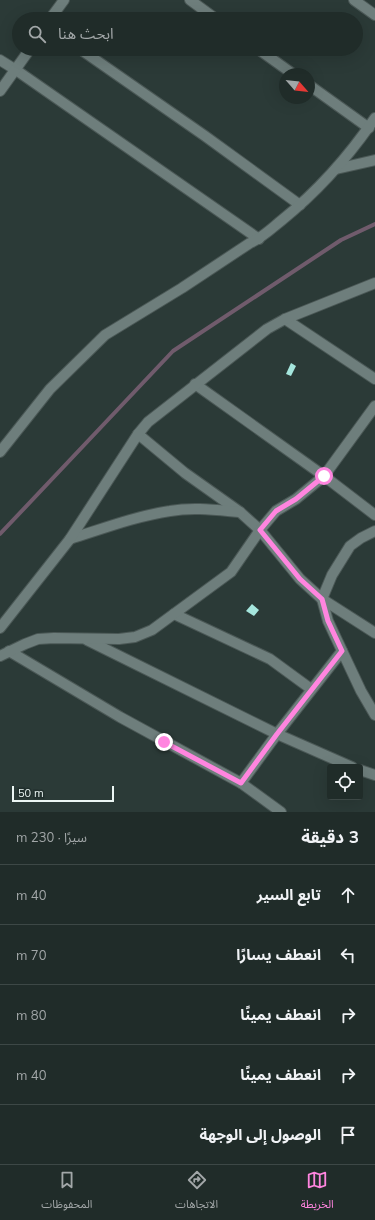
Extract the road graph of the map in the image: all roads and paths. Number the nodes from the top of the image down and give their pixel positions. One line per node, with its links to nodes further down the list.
1 (64, 0): 4 (street)
2 (190, 0): 5 (street)
3 (354, 0): 6 (street)
4 (55, 12)
5 (206, 12)
6 (375, 15)
7 (25, 56): 12 (street)
8 (90, 56): 19 (street)
9 (268, 56): 11 (street)
10 (0, 60): 12 (street)
11 (285, 68)
12 (16, 70): 14 (street); 20 (street)
13 (315, 89): 16 (street)
14 (0, 91)
15 (375, 118): 16 (street)
16 (369, 128): 18 (street)
17 (375, 160): 18 (street)
18 (336, 169): 19 (street)
19 (300, 206): 20 (street)
20 (259, 239): 27 (street)
21 (375, 283): 22 (street)
22 (285, 319): 23 (street); 24 (street)
23 (375, 379)
24 (194, 384): 26 (street); 28 (street)
25 (375, 406): 28 (street)
26 (138, 434): 29 (street); 33 (street)
27 (0, 452)
28 (324, 476): 30 (street); 31 (street)
29 (240, 512): 31 (street); 33 (street)
30 (375, 515)
31 (260, 530): 34 (street); 35 (street)
32 (375, 531): 34 (street)
33 (70, 539): 36 (street)
34 (322, 599): 37 (street); 39 (street)
35 (174, 614): 38 (street); 41 (street)
36 (0, 628)
37 (375, 633)
38 (83, 639): 40 (street); 43 (street)
39 (342, 651): 41 (street); 42 (street)
40 (4, 654): 47 (street)
41 (311, 689): 43 (street)
42 (375, 715)
43 (277, 734): 44 (street); 47 (street)
44 (345, 764)
45 (363, 771): 46 (street)
46 (375, 775)
47 (241, 783): 48 (street)
48 (281, 812)

